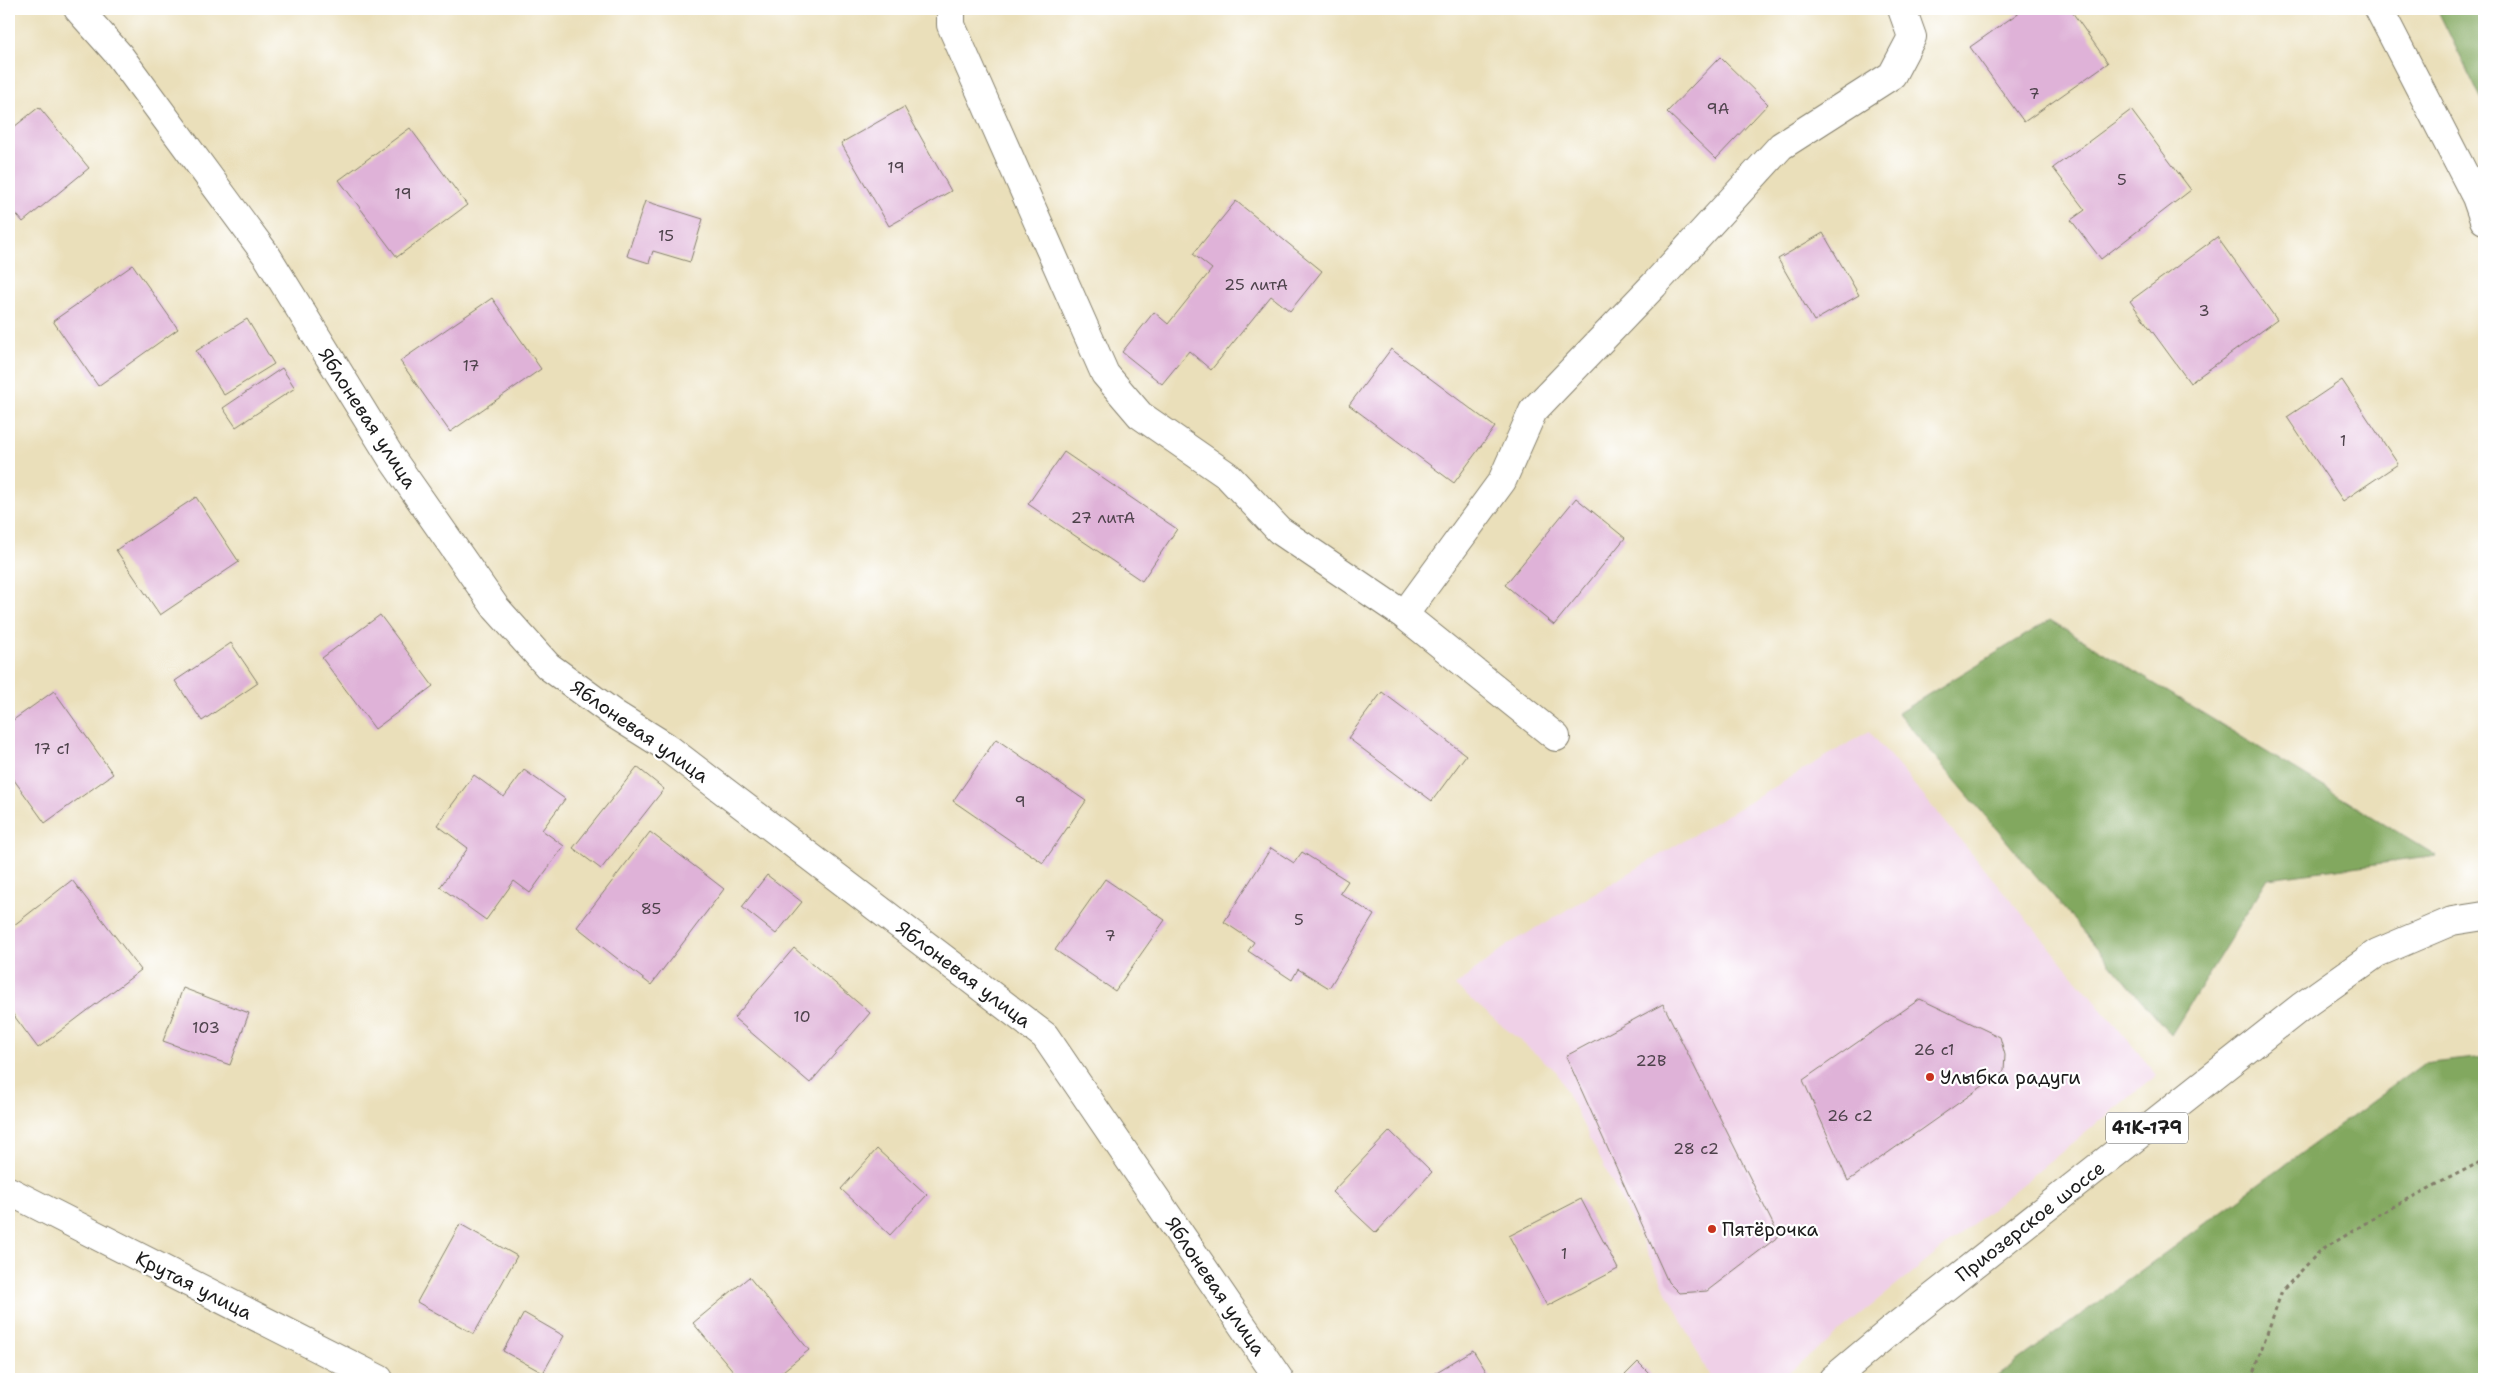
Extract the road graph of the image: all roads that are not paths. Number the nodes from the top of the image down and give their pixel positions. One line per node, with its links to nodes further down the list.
1 (78, 9): 11 (street, Яблоневая улица)
2 (951, 9): 6 (street)
3 (1902, 9): 6 (street)
4 (2380, 9): 5 (street)
5 (2484, 220)
6 (1404, 615): 7 (street)
7 (1556, 737)
8 (2484, 916): 12 (street, Приозерское шоссе / 41К-179)
9 (9, 1192): 10 (street, Крутая улица)
10 (379, 1379)
11 (1279, 1379)
12 (1833, 1379)

